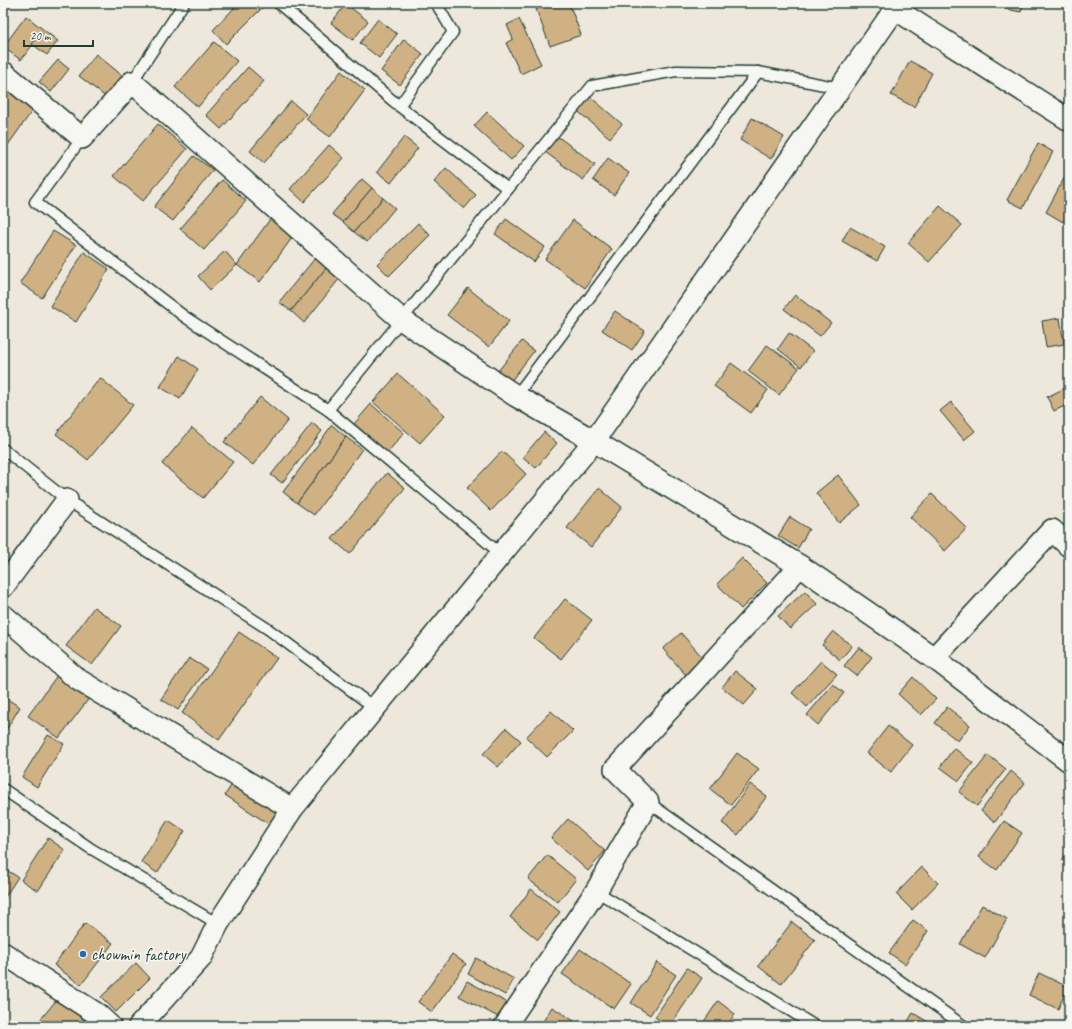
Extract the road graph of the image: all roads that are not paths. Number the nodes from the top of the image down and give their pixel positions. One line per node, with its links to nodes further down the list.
1 (184, 3): 7 (lane)
2 (278, 3): 9 (lane)
3 (436, 3): 9 (lane)
4 (895, 6): 8 (street); 10 (street)
5 (3, 72): 11 (street)
6 (758, 72): 8 (lane); 12 (lane); 14 (lane)
7 (132, 82): 11 (street); 13 (street)
8 (840, 88): 16 (street)
9 (399, 106): 12 (lane)
10 (1069, 120)
11 (82, 138): 15 (lane)
12 (508, 189): 13 (lane)
13 (402, 320): 14 (street); 15 (lane)
14 (516, 396): 16 (street)
15 (328, 410): 20 (lane)
16 (594, 441): 20 (street); 21 (street)
17 (3, 449): 18 (lane)
18 (67, 500): 22 (street); 25 (lane)
19 (1069, 546): 24 (street)
20 (501, 554): 25 (street)
21 (800, 566): 24 (street); 28 (street)
22 (3, 587)
23 (3, 615): 29 (street)
24 (934, 658): 26 (street)
25 (375, 708): 29 (street)
26 (1069, 761)
27 (3, 789): 31 (lane)
28 (648, 802): 30 (street); 37 (lane)
29 (292, 809): 31 (street)
30 (596, 891): 35 (street); 36 (lane)
31 (218, 924): 34 (street)
32 (3, 953): 33 (street)
33 (110, 1026)
34 (140, 1026)
35 (505, 1026)
36 (815, 1026)
37 (964, 1026)

